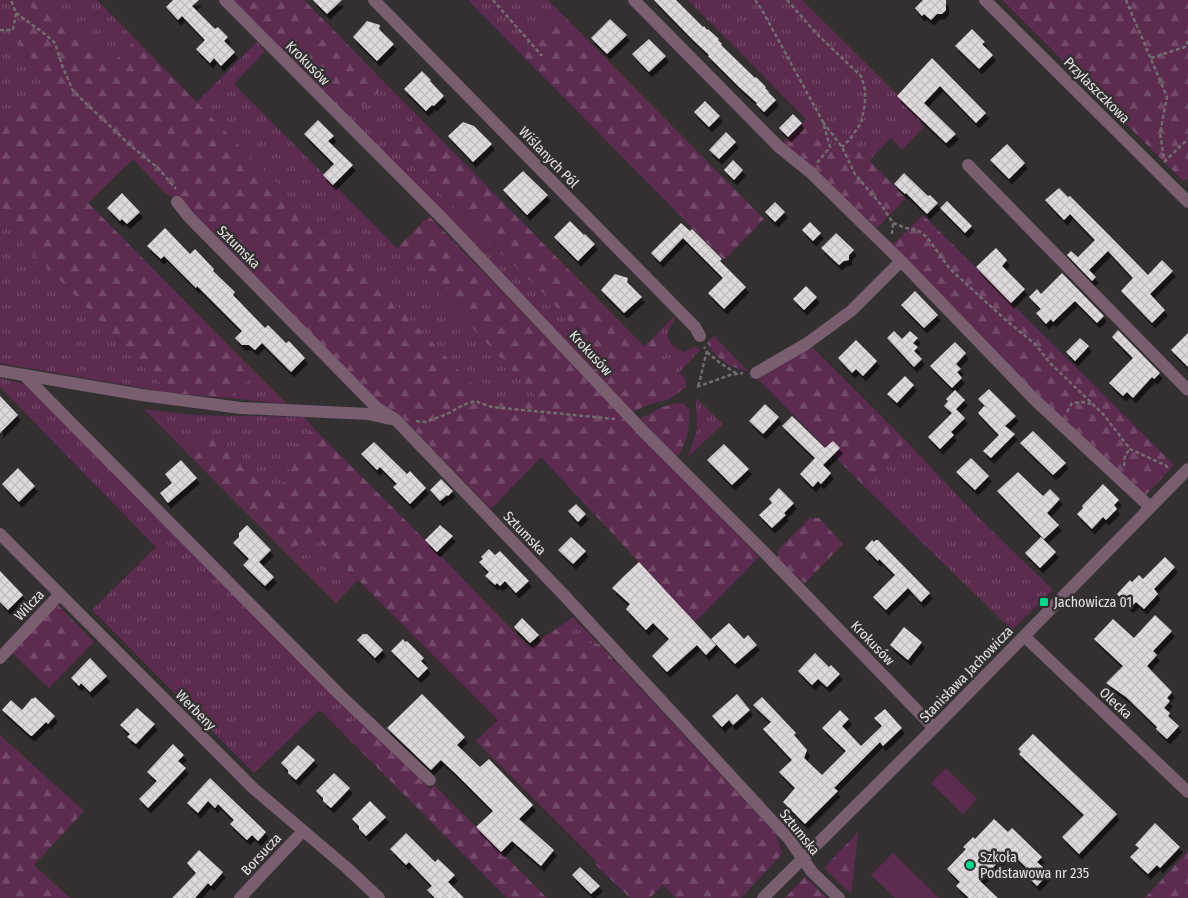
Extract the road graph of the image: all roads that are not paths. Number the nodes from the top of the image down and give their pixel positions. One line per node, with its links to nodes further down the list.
1 (225, 0): 21 (street, Krokusów)
2 (374, 0): 9 (street, Wiślanych Pól)
3 (634, 0): 8 (street)
4 (985, 0): 7 (street, Przylaszczkowa)
5 (968, 165): 13 (street)
6 (177, 196): 14 (street, Sztumska)
7 (1188, 202)
8 (901, 261): 11 (street); 16 (street)
9 (702, 341)
10 (0, 371): 12 (street)
11 (756, 372)
12 (24, 374): 14 (street); 22 (street)
13 (1188, 390)
14 (395, 420): 25 (street, Sztumska)
15 (1188, 469): 16 (street, Stanisława Jachowicza)
16 (1150, 507): 19 (street, Stanisława Jachowicza)
17 (0, 534): 18 (street, Werbeny)
18 (60, 594): 20 (street, Wilcza); 24 (street, Werbeny)
19 (1024, 636): 21 (street, Stanisława Jachowicza); 23 (street, Olecka)
20 (0, 658)
21 (934, 728): 25 (street, Stanisława Jachowicza)
22 (430, 780)
23 (1188, 792)
24 (303, 831): 26 (street, Borsucza); 27 (street, Werbeny)
25 (803, 859): 28 (street, Stanisława Jachowicza); 29 (street, Sztumska)
26 (240, 898)
27 (379, 898)
28 (763, 898)
29 (839, 898)

